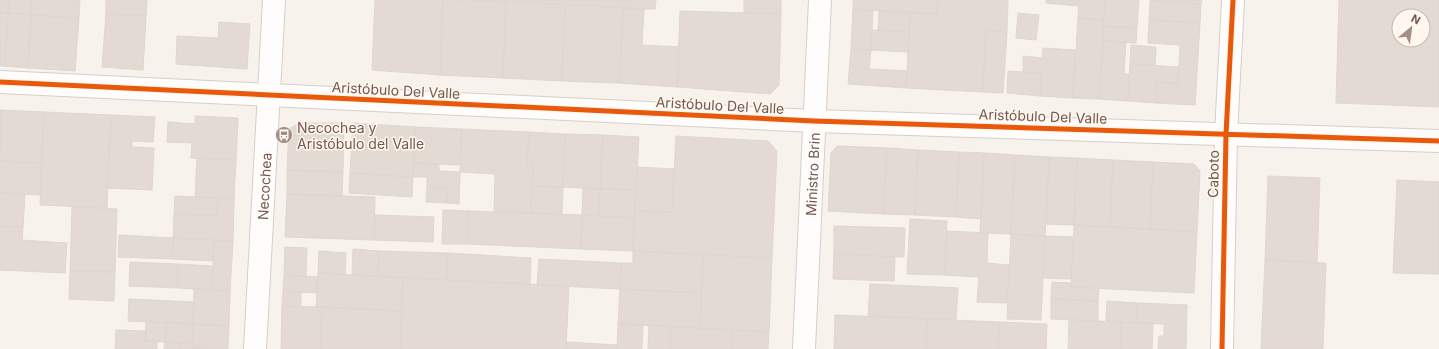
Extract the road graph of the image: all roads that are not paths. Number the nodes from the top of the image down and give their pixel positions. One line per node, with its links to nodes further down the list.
1 (274, 0): 5 (street, Necochea)
2 (820, 0): 6 (street, Ministro Brin)
3 (1233, 0): 7 (street, Caboto)
4 (0, 82): 5 (street, Aristóbulo Del Valle)
5 (269, 96): 6 (street, Aristóbulo Del Valle); 9 (street, Necochea)
6 (814, 121): 7 (street, Aristóbulo Del Valle); 10 (street, Ministro Brin)
7 (1226, 134): 8 (street, Aristóbulo Del Valle); 11 (street, Caboto)
8 (1439, 141)
9 (255, 349)
10 (804, 349)
11 (1222, 349)

